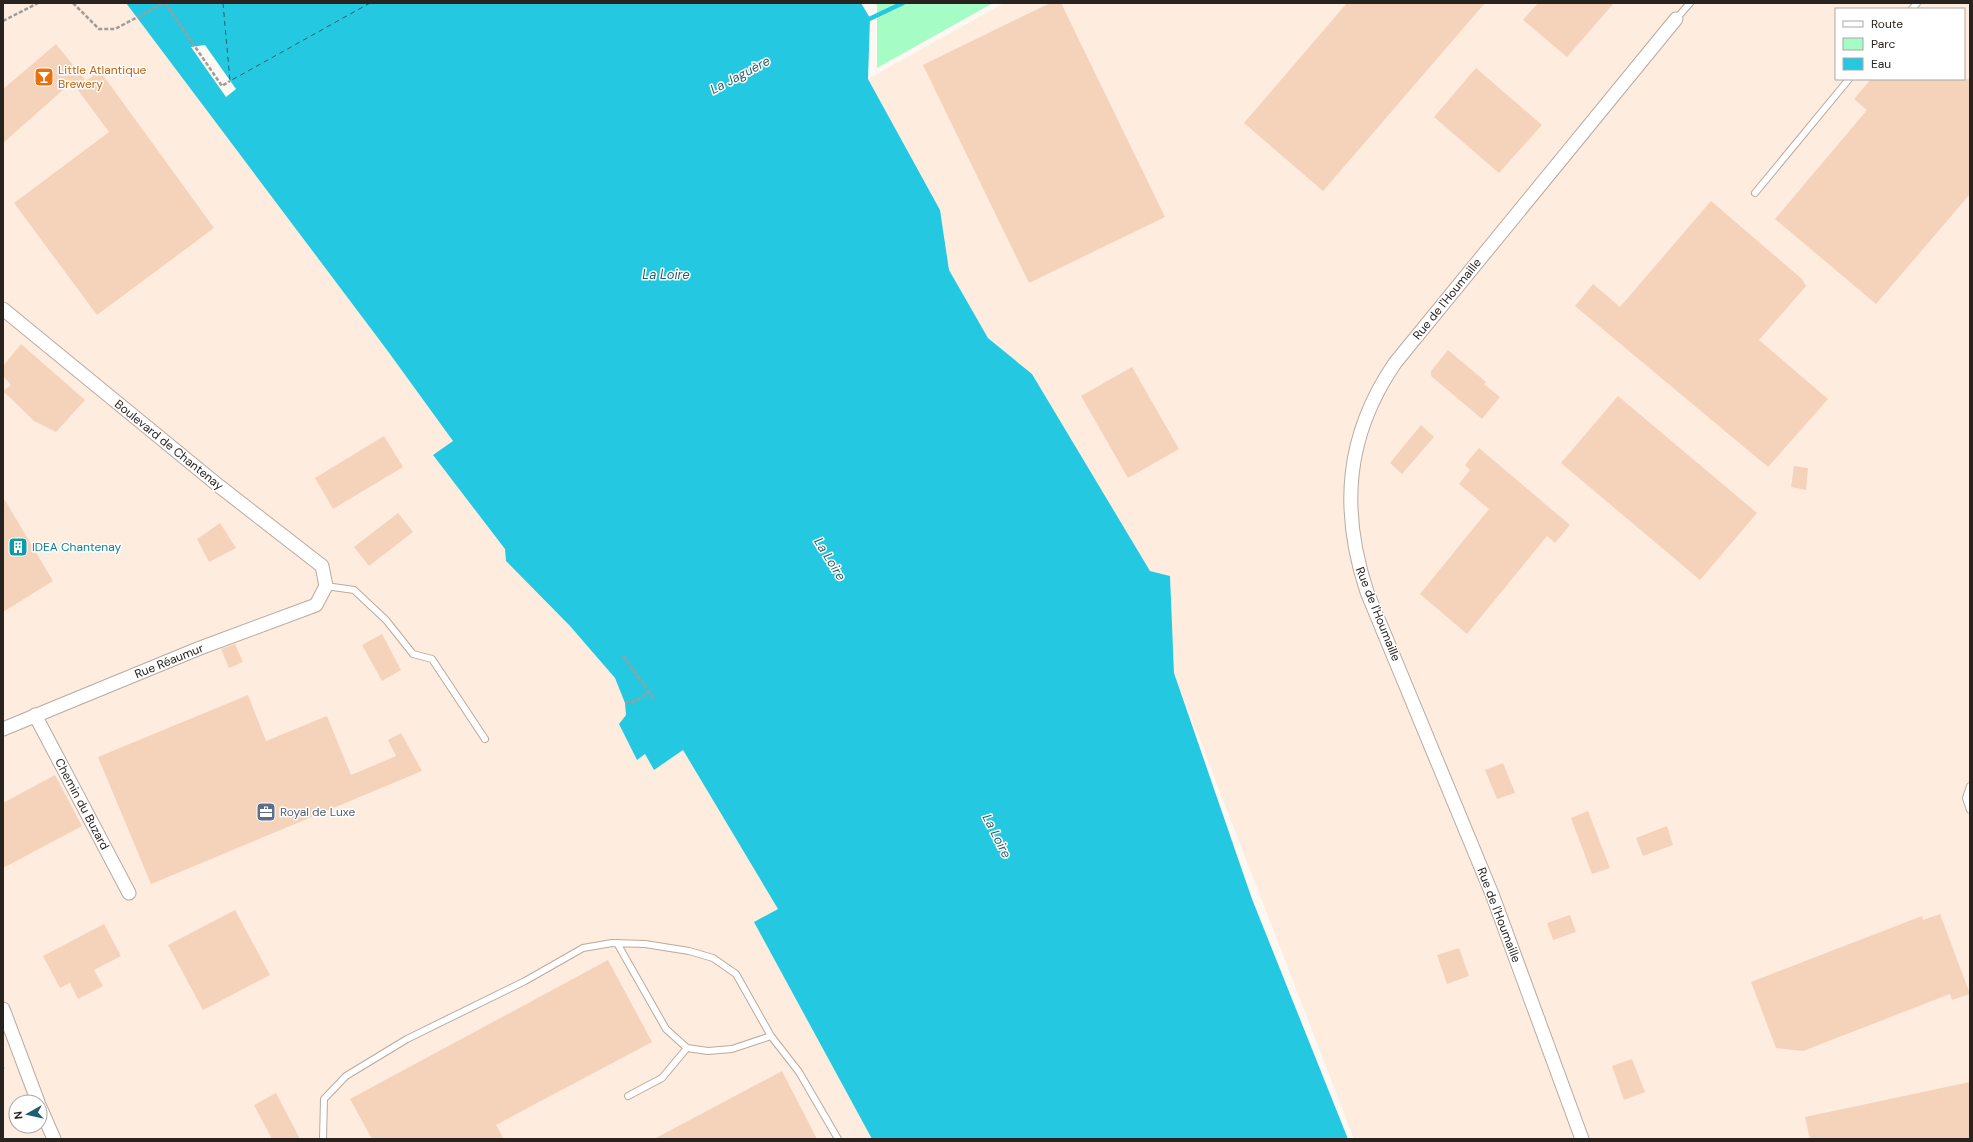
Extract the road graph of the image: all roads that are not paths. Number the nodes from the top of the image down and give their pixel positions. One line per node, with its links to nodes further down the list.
1 (1690, 3): 2 (lane, Rue de l'Houmaille)
2 (1676, 19): 23 (street, Rue de l'Houmaille)
3 (1848, 80): 4 (lane)
4 (1755, 193)
5 (3, 309): 6 (street, Boulevard de Chantenay)
6 (326, 586): 7 (street, Rue Réaumur); 9 (lane)
7 (35, 715): 8 (street, Rue Réaumur); 12 (street, Chemin du Buzard)
8 (3, 729)
9 (485, 739)
10 (1970, 786): 11 (lane)
11 (1970, 810)
12 (128, 893)
13 (617, 943): 15 (lane); 16 (lane); 21 (lane)
14 (3, 1009): 17 (street)
15 (771, 1036): 16 (lane); 22 (lane)
16 (687, 1048): 18 (lane)
17 (35, 1094)
18 (628, 1096)
19 (48, 1125): 20 (street)
20 (54, 1139)
21 (323, 1139)
22 (838, 1139)
23 (1582, 1139)

